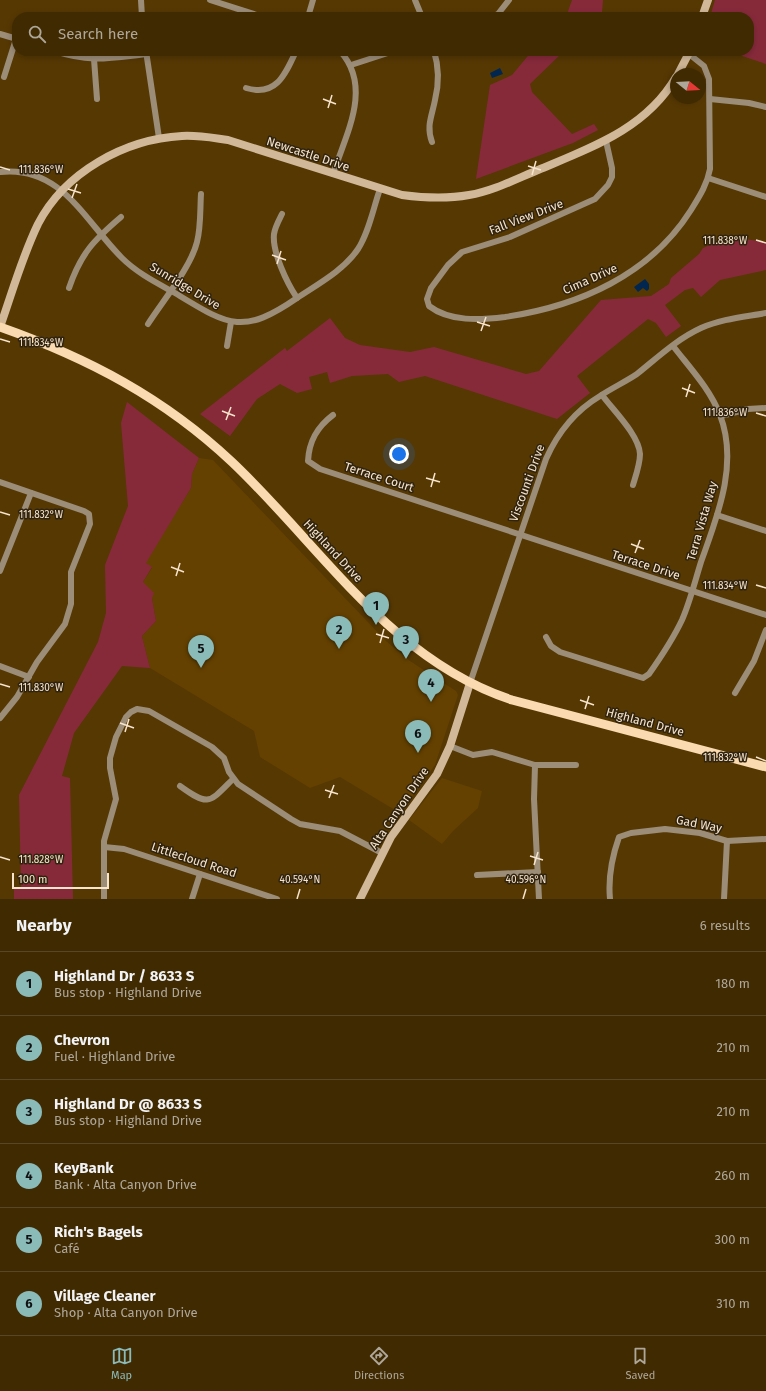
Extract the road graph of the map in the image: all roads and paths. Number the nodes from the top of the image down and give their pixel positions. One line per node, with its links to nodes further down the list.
1 (141, 0): 7 (street)
2 (210, 0): 8 (street)
3 (313, 0): 9 (street)
4 (415, 0): 10 (street)
5 (509, 0): 11 (street)
6 (708, 0): 12 (street)
7 (142, 12)
8 (247, 12)
9 (309, 12)
10 (420, 12)
11 (500, 12)
12 (704, 12)
13 (0, 34): 14 (street)
14 (12, 38)
15 (12, 52): 28 (street)
16 (72, 56): 25 (street)
17 (120, 56): 25 (street)
18 (147, 56): 34 (street)
19 (293, 56): 30 (street)
20 (344, 56): 26 (street)
21 (379, 56): 26 (street)
22 (435, 56): 36 (street)
23 (688, 56): 27 (street)
24 (694, 56): 32 (street, Cima Drive)
25 (94, 59): 31 (street)
26 (351, 65): 38 (street)
27 (681, 68)
28 (4, 77)
29 (670, 84): 35 (street, Newcastle Drive)
30 (246, 88)
31 (97, 99)
32 (710, 99): 33 (street); 39 (street, Cima Drive)
33 (766, 107)
34 (159, 138): 38 (street, Newcastle Drive); 41 (street, Newcastle Drive)
35 (606, 141): 40 (street, Newcastle Drive); 50 (street, Fall View Drive)
36 (432, 142)
37 (0, 172): 41 (street, Sunridge Drive)
38 (333, 174): 40 (street, Newcastle Drive)
39 (708, 178): 43 (street); 50 (street, Cima Drive)
40 (380, 190): 49 (street, Sunridge Drive)
41 (62, 191): 46 (street, Sunridge Drive); 54 (street, Newcastle Drive)
42 (201, 194): 48 (street)
43 (766, 197)
44 (282, 214): 49 (street)
45 (121, 217): 46 (street)
46 (101, 234): 47 (street); 48 (street, Sunridge Drive)
47 (69, 288)
48 (170, 291): 52 (street, Sunridge Drive); 53 (street)
49 (296, 298): 52 (street, Sunridge Drive)
50 (427, 302)
51 (766, 313): 56 (street, Viscounti Drive)
52 (231, 322): 55 (street)
53 (148, 324)
54 (0, 327): 74 (main road, Highland Drive)
55 (227, 346)
56 (673, 346): 57 (street, Viscounti Drive); 60 (street, Terra Vista Way)
57 (602, 395): 62 (street); 66 (street, Viscounti Drive)
58 (766, 408): 60 (street)
59 (333, 415): 66 (street, Terrace Court)
60 (721, 416): 64 (street, Terra Vista Way)
61 (0, 482): 63 (street)
62 (633, 484)
63 (30, 493): 67 (street); 73 (street)
64 (717, 515): 65 (street); 68 (street, Terra Vista Way)
65 (766, 531)
66 (520, 536): 68 (street, Terrace Drive); 74 (street, Viscounti Drive)
67 (0, 571)
68 (692, 592): 69 (street, Terrace Drive); 71 (street, Terra Vista Way)
69 (766, 615)
70 (766, 630): 75 (street)
71 (546, 638)
72 (0, 666): 73 (street)
73 (29, 677): 76 (street)
74 (470, 683): 77 (street, Alta Canyon Drive); 80 (main road, Highland Drive)
75 (735, 693)
76 (0, 718)
77 (450, 746): 78 (street); 86 (street, Alta Canyon Drive)
78 (535, 765): 79 (street); 87 (street)
79 (576, 765)
80 (766, 767)
81 (233, 779): 82 (street); 85 (street); 86 (street)
82 (180, 786)
83 (727, 840): 84 (street, Gad Way); 95 (street, Gad Way); 96 (street)
84 (766, 840)
85 (104, 847): 88 (street, Littlecloud Road); 90 (street)
86 (382, 853): 93 (street, Alta Canyon Drive)
87 (538, 872): 89 (street); 94 (street)
88 (200, 874): 91 (street); 92 (street, Littlecloud Road)
89 (477, 875)
90 (104, 899)
91 (192, 899)
92 (277, 899)
93 (360, 899)
94 (539, 899)
95 (610, 899)
96 (724, 899)

